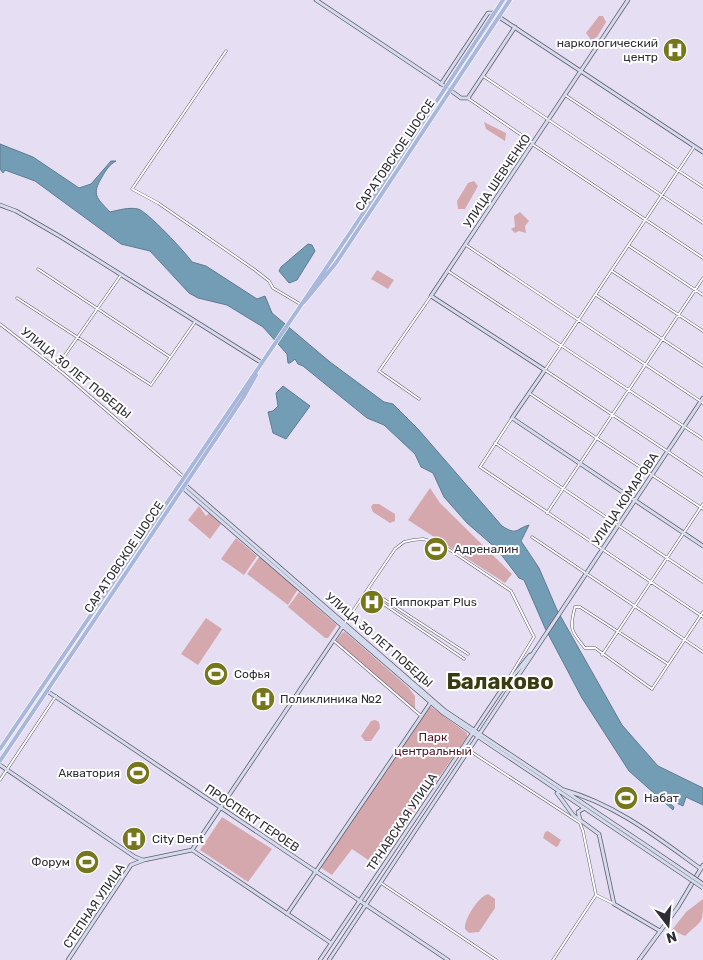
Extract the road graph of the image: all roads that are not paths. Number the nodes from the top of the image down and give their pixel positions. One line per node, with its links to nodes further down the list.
1 (316, 0): 11 (main road)
2 (503, 0): 5 (main road, САРАТОВСКОЕ ШОССЕ)
3 (510, 0): 6 (main road, САРАТОВСКОЕ ШОССЕ)
4 (628, 0): 9 (main road, УЛИЦА ШЕВЧЕНКО)
5 (494, 13): 6 (main road); 11 (main road); 12 (main road, САРАТОВСКОЕ ШОССЕ)
6 (499, 16): 7 (main road); 13 (main road, САРАТОВСКОЕ ШОССЕ)
7 (515, 27): 9 (main road); 10 (main road)
8 (226, 51): 42 (street)
9 (581, 72): 14 (main road, УЛИЦА ШЕВЧЕНКО); 18 (main road)
10 (483, 76): 15 (main road); 16 (street)
11 (441, 84): 12 (main road)
12 (446, 87): 13 (main road); 34 (main road, САРАТОВСКОЕ ШОССЕ)
13 (450, 90): 15 (main road); 34 (main road, САРАТОВСКОЕ ШОССЕ)
14 (565, 95): 16 (main road, УЛИЦА ШЕВЧЕНКО); 20 (street)
15 (468, 98): 17 (street)
16 (548, 120): 17 (main road, УЛИЦА ШЕВЧЕНКО); 22 (street)
17 (533, 143): 24 (street); 28 (main road, УЛИЦА ШЕВЧЕНКО)
18 (694, 146): 19 (main road); 20 (street)
19 (703, 152)
20 (678, 170): 21 (street); 22 (street)
21 (703, 187)
22 (662, 195): 24 (street); 26 (street)
23 (0, 205): 35 (main road)
24 (644, 220): 25 (street); 27 (street)
25 (647, 222): 27 (street); 30 (street)
26 (703, 223)
27 (643, 224): 29 (street)
28 (465, 245): 32 (main road, УЛИЦА ШЕВЧЕНКО); 46 (street)
29 (629, 246): 33 (street); 37 (street)
30 (703, 258)
31 (38, 270): 43 (street)
32 (448, 271): 40 (main road, УЛИЦА ШЕВЧЕНКО); 52 (street)
33 (612, 271): 38 (street); 44 (street)
34 (324, 274): 42 (main road, САРАТОВСКОЕ ШОССЕ); 45 (main road, САРАТОВСКОЕ ШОССЕ)
35 (121, 275): 43 (street); 47 (main road)
36 (703, 278): 37 (street)
37 (695, 290): 39 (street); 44 (street)
38 (596, 295): 46 (street); 51 (street)
39 (703, 295)
40 (431, 296): 58 (main road); 62 (street, УЛИЦА ШЕВЧЕНКО)
41 (17, 298): 50 (street)
42 (300, 304): 45 (main road, САРАТОВСКОЕ ШОССЕ)
43 (96, 308): 50 (street); 53 (street)
44 (679, 315): 49 (street); 51 (street)
45 (292, 317): 54 (main road, САРАТОВСКОЕ ШОССЕ)
46 (579, 320): 52 (street); 55 (street)
47 (195, 322): 53 (street); 54 (main road)
48 (0, 324): 57 (street, УЛИЦА 30 ЛЕТ ПОБЕДЫ)
49 (703, 331)
50 (76, 338): 53 (street); 57 (street)
51 (662, 339): 55 (street); 56 (street)
52 (562, 345): 58 (street); 60 (street)
53 (170, 357)
54 (262, 363): 59 (main road, САРАТОВСКОЕ ШОССЕ)
55 (646, 365): 60 (street); 63 (street)
56 (703, 366)
57 (56, 368): 74 (street, УЛИЦА 30 ЛЕТ ПОБЕДЫ)
58 (545, 370): 61 (main road); 64 (street)
59 (251, 380): 74 (main road, САРАТОВСКОЕ ШОССЕ); 76 (main road, САРАТОВСКОЕ ШОССЕ)
60 (629, 390): 64 (street); 66 (street)
61 (529, 393): 65 (main road); 67 (street)
62 (419, 399)
63 (702, 401): 66 (main road, УЛИЦА КОМАРОВА)
64 (612, 414): 67 (street); 70 (street)
65 (512, 418): 69 (street); 71 (main road)
66 (684, 426): 68 (street); 70 (main road, УЛИЦА КОМАРОВА)
67 (596, 438): 71 (street); 72 (street)
68 (703, 439)
69 (495, 443): 77 (street); 81 (street)
70 (668, 451): 72 (main road, УЛИЦА КОМАРОВА); 73 (street)
71 (580, 464): 77 (street); 78 (main road)
72 (652, 475): 78 (main road, УЛИЦА КОМАРОВА); 80 (street)
73 (703, 475)
74 (184, 477): 75 (main road, САРАТОВСКОЕ ШОССЕ)
75 (180, 483): 76 (main road); 87 (main road, САРАТОВСКОЕ ШОССЕ)
76 (184, 486): 88 (main road, САРАТОВСКОЕ ШОССЕ); 98 (main road, УЛИЦА 30 ЛЕТ ПОБЕДЫ)
77 (564, 489): 81 (street); 82 (street)
78 (635, 500): 82 (main road, УЛИЦА КОМАРОВА); 83 (main road)
79 (703, 504): 80 (street)
80 (702, 508): 83 (street)
81 (547, 513): 86 (street)
82 (618, 526): 86 (main road, УЛИЦА КОМАРОВА); 89 (street)
83 (684, 533): 85 (main road); 89 (street)
84 (532, 537): 90 (street)
85 (703, 546)
86 (602, 549): 90 (main road, УЛИЦА КОМАРОВА); 91 (street)
87 (132, 554): 88 (main road); 110 (main road, САРАТОВСКОЕ ШОССЕ)
88 (136, 557): 111 (main road, САРАТОВСКОЕ ШОССЕ)
89 (668, 558): 91 (street); 92 (street)
90 (585, 574): 95 (street); 102 (main road, УЛИЦА КОМАРОВА)
91 (651, 582): 95 (street); 97 (street)
92 (703, 582)
93 (367, 589): 94 (street); 98 (street); 107 (street)
94 (380, 598): 104 (street); 106 (street)
95 (635, 606): 99 (street); 101 (street)
96 (703, 612): 97 (street)
97 (702, 616): 101 (street)
98 (344, 625): 100 (main road); 117 (main road, УЛИЦА 30 ЛЕТ ПОБЕДЫ)
99 (618, 631): 105 (street); 105 (street); 109 (street)
100 (333, 640): 120 (street); 136 (main road)
101 (684, 640): 103 (street); 109 (street)
102 (541, 641): 108 (main road, ТРНАВСКАЯ УЛИЦА); 113 (main road, ТРНАВСКАЯ УЛИЦА)
103 (703, 652)
104 (468, 654)
105 (602, 655): 109 (street)
106 (464, 659)
107 (519, 660): 108 (street); 114 (street)
108 (523, 663): 112 (main road, ТРНАВСКАЯ УЛИЦА)
109 (668, 664)
110 (56, 665): 111 (main road); 118 (main road, САРАТОВСКОЕ ШОССЕ)
111 (62, 668): 115 (main road, САРАТОВСКОЕ ШОССЕ)
112 (514, 674): 113 (main road); 114 (main road, ТРНАВСКАЯ УЛИЦА)
113 (519, 677): 122 (main road, ТРНАВСКАЯ УЛИЦА)
114 (505, 684): 121 (main road, ТРНАВСКАЯ УЛИЦА)
115 (47, 690): 116 (main road, ПРОСПЕКТ ГЕРОЕВ); 119 (main road, САРАТОВСКОЕ ШОССЕ)
116 (56, 696): 129 (street); 136 (main road, ПРОСПЕКТ ГЕРОЕВ)
117 (431, 701): 120 (main road); 121 (main road, УЛИЦА 30 ЛЕТ ПОБЕДЫ)
118 (25, 712): 119 (main road); 123 (main road, САРАТОВСКОЕ ШОССЕ)
119 (30, 716): 126 (main road, САРАТОВСКОЕ ШОССЕ)
120 (421, 716): 146 (main road)
121 (473, 732): 122 (main road, УЛИЦА 30 ЛЕТ ПОБЕДЫ); 125 (main road, ТРНАВСКАЯ УЛИЦА)
122 (479, 736): 124 (main road, ТРНАВСКАЯ УЛИЦА); 133 (main road); 134 (main road, УЛИЦА 30 ЛЕТ ПОБЕДЫ)
123 (0, 749)
124 (470, 751): 127 (main road, ТРНАВСКАЯ УЛИЦА); 151 (street)
125 (455, 758): 127 (main road); 130 (main road, ТРНАВСКАЯ УЛИЦА)
126 (0, 761)
127 (461, 763): 131 (main road, ТРНАВСКАЯ УЛИЦА)
128 (0, 765): 129 (main road)
129 (7, 770): 132 (street); 141 (main road)
130 (447, 770): 131 (main road); 145 (main road, ТРНАВСКАЯ УЛИЦА)
131 (453, 776): 147 (main road, ТРНАВСКАЯ УЛИЦА)
132 (0, 780)
133 (543, 782): 137 (main road); 138 (main road)
134 (558, 787): 135 (main road); 137 (main road, УЛИЦА 30 ЛЕТ ПОБЕДЫ)
135 (593, 800): 137 (main road); 144 (main road)
136 (220, 808): 139 (main road); 146 (main road, ПРОСПЕКТ ГЕРОЕВ)
137 (585, 808): 138 (main road); 140 (main road, УЛИЦА 30 ЛЕТ ПОБЕДЫ)
138 (580, 819): 153 (main road)
139 (192, 850): 142 (main road, СТЕПНАЯ УЛИЦА); 155 (main road)
140 (649, 850): 149 (main road, bridge); 150 (main road, bridge)
141 (132, 855): 142 (main road); 143 (main road)
142 (144, 860): 143 (main road, СТЕПНАЯ УЛИЦА)
143 (132, 865): 160 (main road, СТЕПНАЯ УЛИЦА)
144 (702, 867): 158 (main road)
145 (379, 871): 147 (main road); 152 (main road, ТРНАВСКАЯ УЛИЦА)
146 (316, 872): 152 (main road, ПРОСПЕКТ ГЕРОЕВ); 155 (main road)
147 (386, 876): 148 (main road, ТРНАВСКАЯ УЛИЦА)
148 (381, 883): 154 (main road, ТРНАВСКАЯ УЛИЦА); 164 (street)
149 (703, 884)
150 (703, 888)
151 (596, 894): 153 (street); 165 (street)
152 (359, 901): 154 (main road, ПРОСПЕКТ ГЕРОЕВ); 156 (main road, ТРНАВСКАЯ УЛИЦА)
153 (614, 904): 158 (main road)
154 (366, 905): 157 (main road, ТРНАВСКАЯ УЛИЦА); 163 (main road, ПРОСПЕКТ ГЕРОЕВ)
155 (287, 914): 159 (main road)
156 (344, 925): 157 (main road); 159 (main road, ТРНАВСКАЯ УЛИЦА)
157 (350, 929): 162 (main road, ТРНАВСКАЯ УЛИЦА)
158 (660, 932): 166 (main road)
159 (331, 943): 161 (main road, ТРНАВСКАЯ УЛИЦА)
160 (68, 960)
161 (320, 960)
162 (329, 960)
163 (448, 960)
164 (496, 960)
165 (553, 960)
166 (639, 960)

